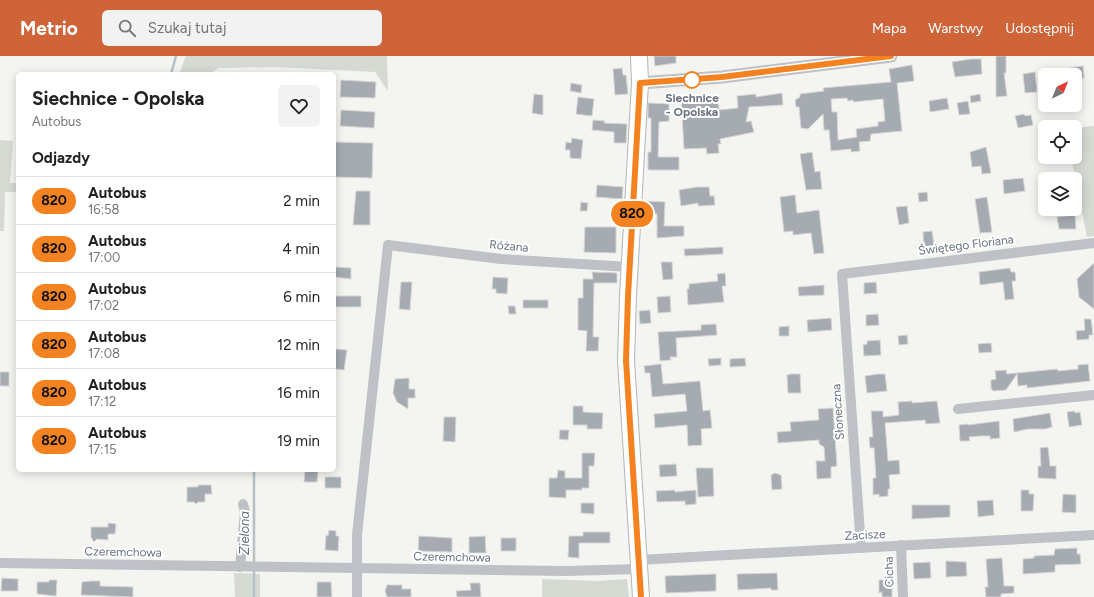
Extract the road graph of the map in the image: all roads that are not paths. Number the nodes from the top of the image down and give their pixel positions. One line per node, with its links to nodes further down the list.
1 (639, 56): 3 (main road)
2 (891, 56): 3 (street)
3 (640, 83): 5 (main road)
4 (1094, 243): 6 (street, Świętego Floriana)
5 (629, 267): 14 (main road); 16 (street, Różana)
6 (842, 274): 12 (street, Słoneczna)
7 (1094, 395): 8 (street)
8 (958, 409)
9 (243, 504): 15 (street)
10 (1094, 536): 11 (street, Zacisze)
11 (901, 546): 12 (street, Zacisze); 19 (street, Cicha)
12 (861, 548): 14 (street, Zacisze)
13 (0, 563): 15 (street, Czeremchowa)
14 (639, 564): 16 (street, Czeremchowa); 18 (main road)
15 (243, 567): 16 (street, Czeremchowa)
16 (356, 568): 17 (street)
17 (357, 597)
18 (641, 597)
19 (903, 597)

